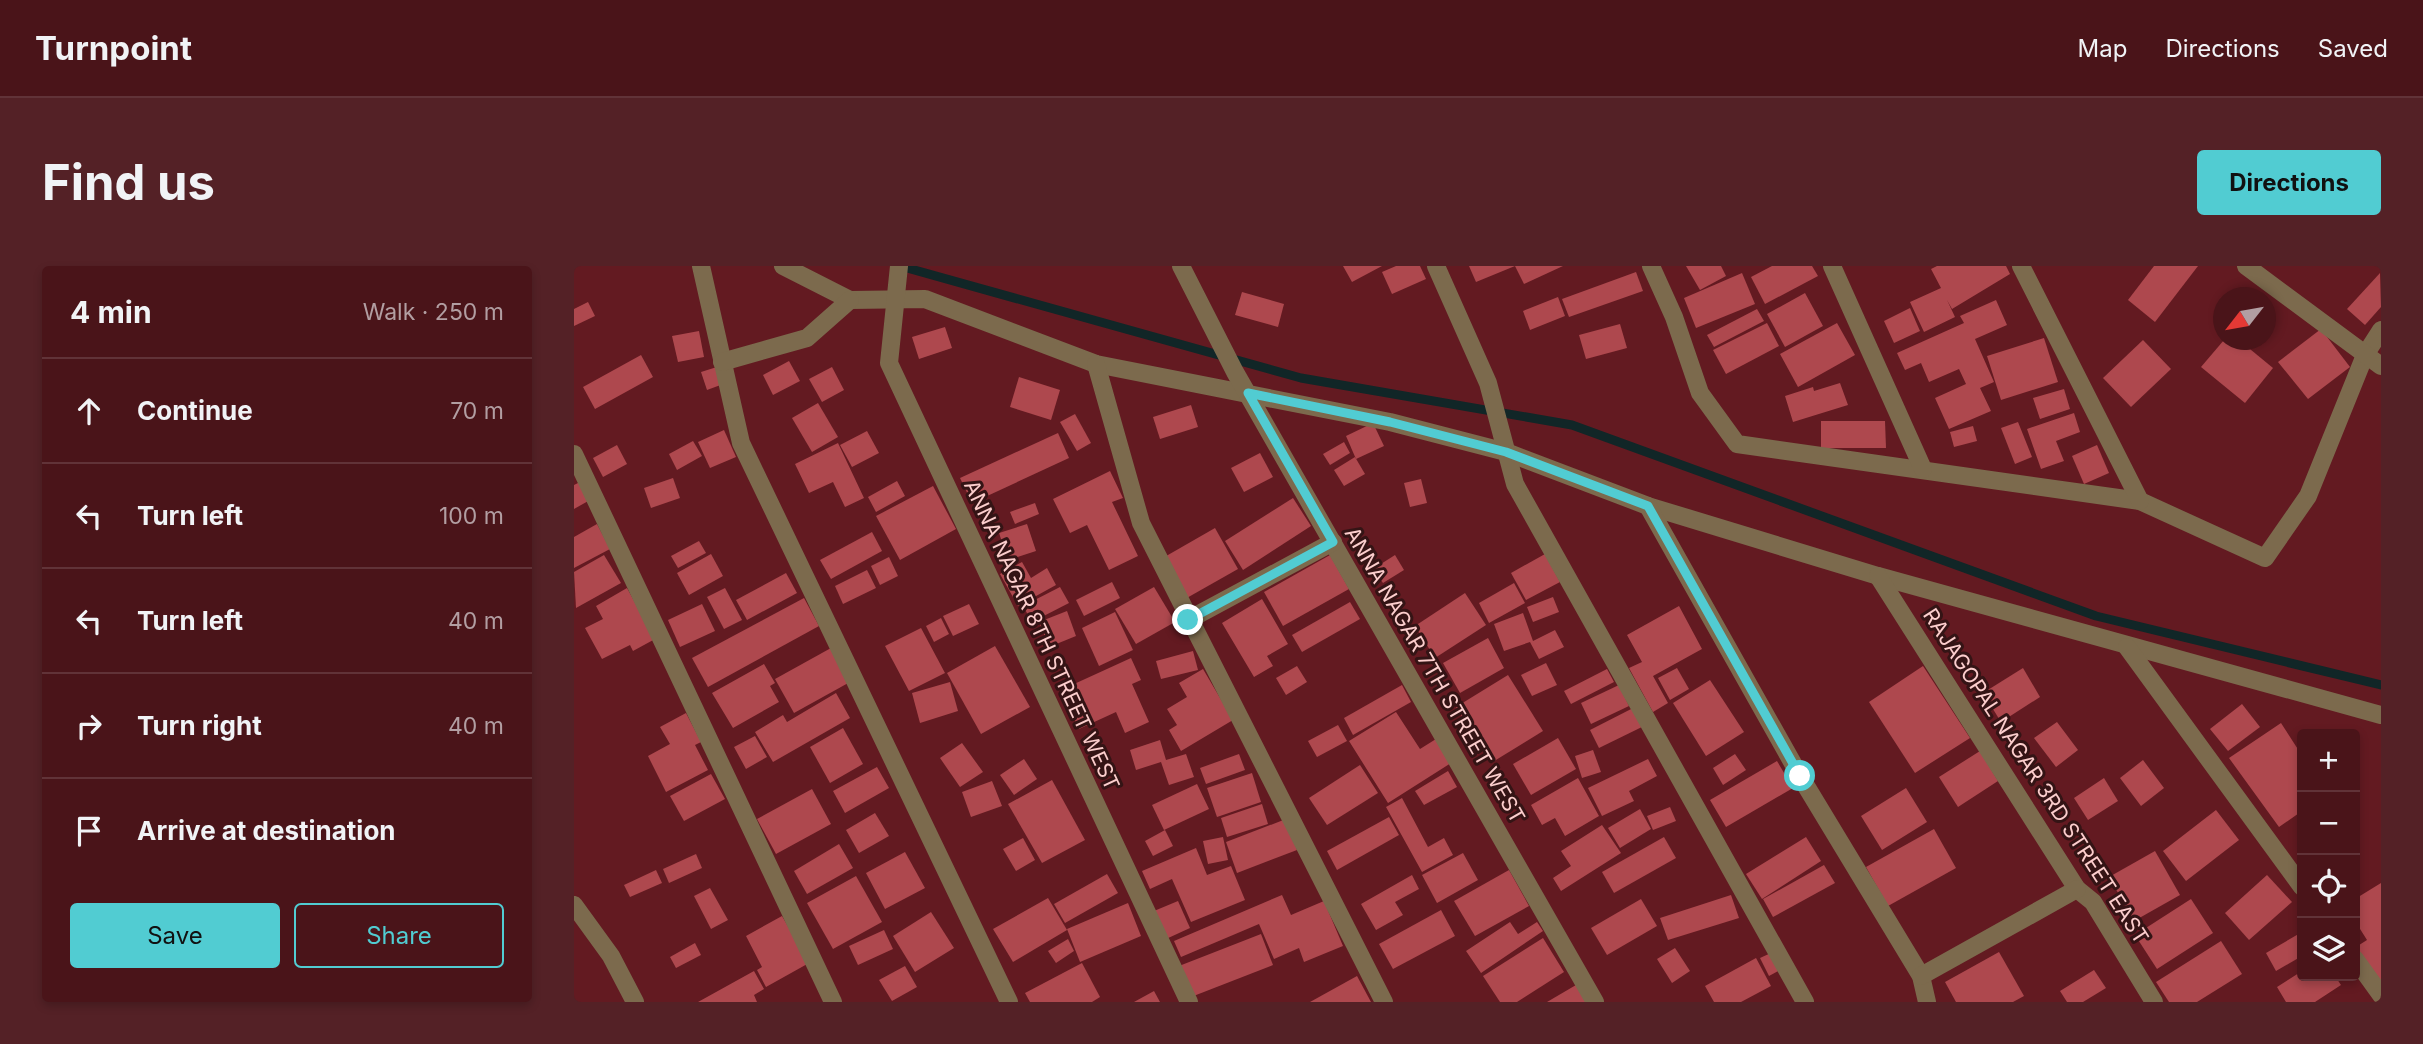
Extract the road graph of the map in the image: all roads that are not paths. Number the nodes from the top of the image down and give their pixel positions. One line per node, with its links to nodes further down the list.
1 (701, 266): 14 (street)
2 (783, 266): 11 (street)
3 (1181, 266): 17 (street, ANNA NAGAR 7TH STREET WEST)
4 (1436, 266): 18 (street)
5 (1651, 266): 20 (street)
6 (1832, 266): 20 (street)
7 (2021, 266): 21 (street)
8 (2246, 266): 13 (street)
9 (897, 273): 10 (street, ANNA NAGAR 8TH STREET WEST)
10 (893, 299): 11 (street); 15 (street); 37 (street, ANNA NAGAR 8TH STREET WEST)
11 (850, 300): 14 (street)
12 (2381, 330): 13 (street)
13 (2365, 355): 16 (street); 21 (street)
14 (722, 362): 36 (street)
15 (1096, 364): 17 (street); 25 (street)
16 (2381, 366)
17 (1248, 393): 18 (street); 23 (street, ANNA NAGAR 7TH STREET WEST)
18 (1506, 452): 22 (street); 40 (street)
19 (574, 454): 35 (street)
20 (1923, 469): 21 (street)
21 (2140, 501)
22 (1648, 506): 24 (street); 32 (street)
23 (1333, 542): 25 (street); 39 (street, ANNA NAGAR 7TH STREET WEST)
24 (1878, 576): 26 (street); 29 (street, RAJAGOPAL NAGAR 3RD STREET EAST)
25 (1188, 620): 38 (street)
26 (2127, 647): 27 (street); 28 (street)
27 (2381, 715)
28 (2297, 880)
29 (2077, 888): 32 (street); 42 (street, RAJAGOPAL NAGAR 3RD STREET EAST)
30 (574, 905): 34 (street)
31 (2360, 966): 33 (street)
32 (1920, 976): 41 (street)
33 (2381, 995)
34 (635, 1002)
35 (833, 1002)
36 (1009, 1002)
37 (1189, 1002)
38 (1384, 1002)
39 (1595, 1002)
40 (1805, 1002)
41 (1927, 1002)
42 (2154, 1002)

